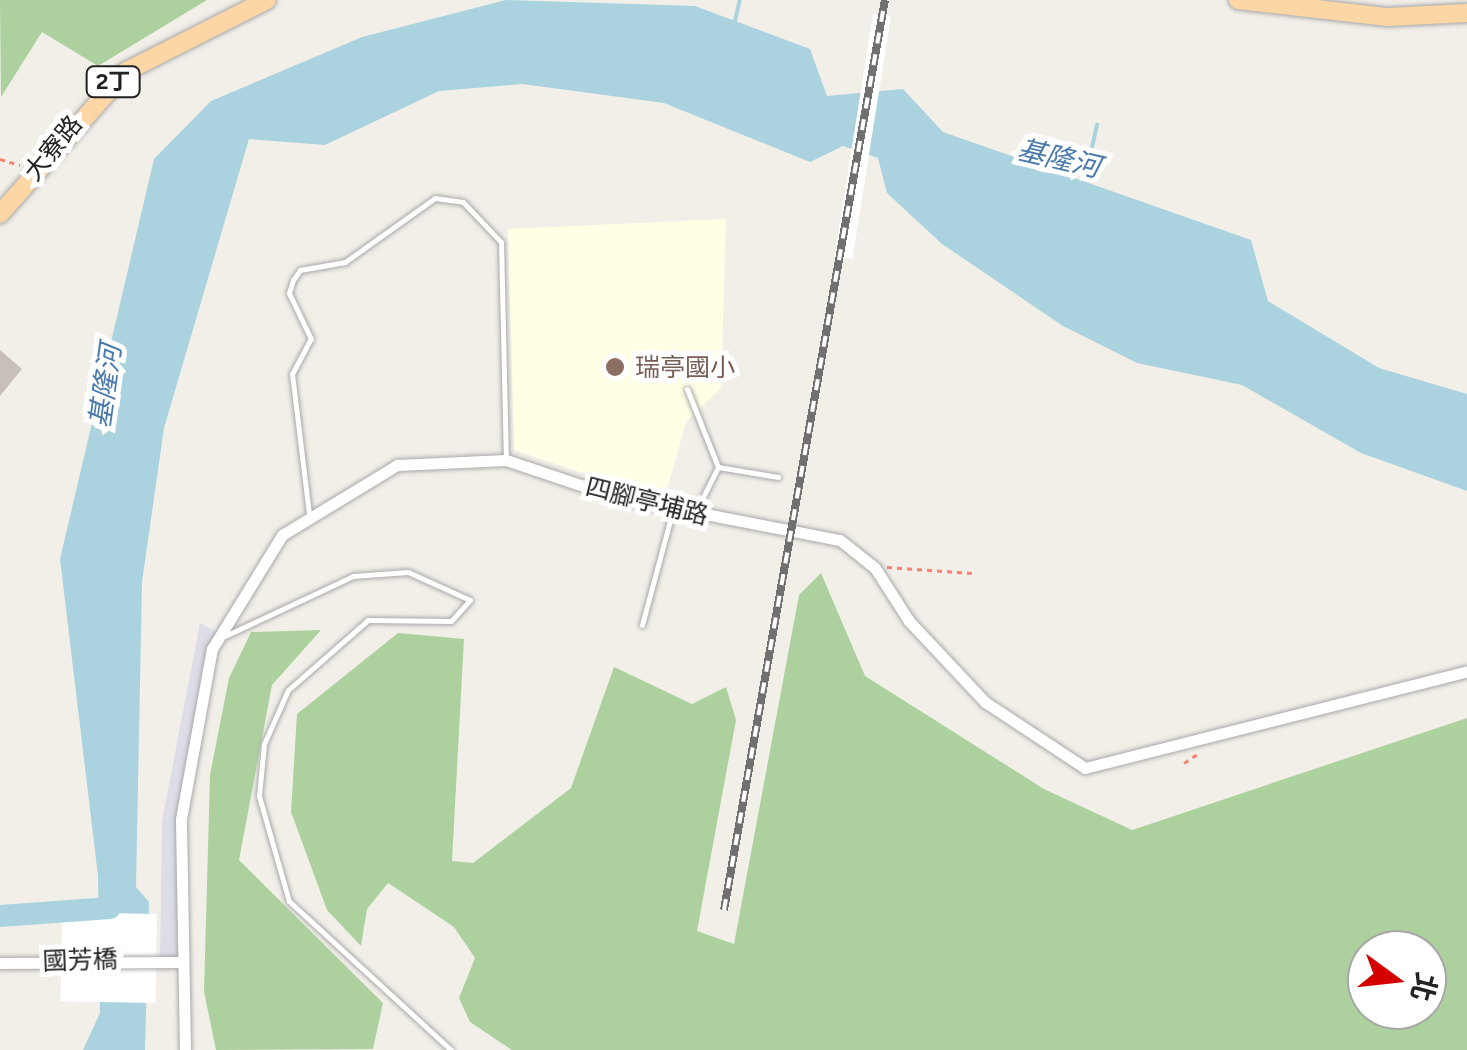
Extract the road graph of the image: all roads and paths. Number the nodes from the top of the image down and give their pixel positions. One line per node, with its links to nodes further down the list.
1 (267, 0): 6 (main road, 大寮路 / 2丁)
2 (1238, 0): 3 (main road)
3 (1274, 2): 4 (main road)
4 (1467, 13)
5 (0, 158): 6 (path)
6 (36, 169): 7 (main road, 大寮路 / 2丁)
7 (0, 214)
8 (687, 389): 10 (lane)
9 (506, 460): 12 (street, 四腳亭埔路); 13 (street, 四腳亭埔路); 13 (lane)
10 (718, 468): 11 (lane); 14 (lane)
11 (778, 477)
12 (673, 509): 14 (street, 四腳亭埔路); 17 (lane)
13 (308, 514): 18 (street, 四腳亭埔路)
14 (695, 514): 15 (street, 四腳亭埔路)
15 (876, 568): 16 (path); 19 (street, 四腳亭埔路)
16 (972, 574)
17 (642, 625)
18 (212, 648): 20 (street, 四腳亭埔路); 23 (lane)
19 (1467, 670)
20 (178, 962): 21 (street, 國芳橋); 22 (street, 四腳亭埔路)
21 (0, 963)
22 (185, 1050)
23 (451, 1050)

